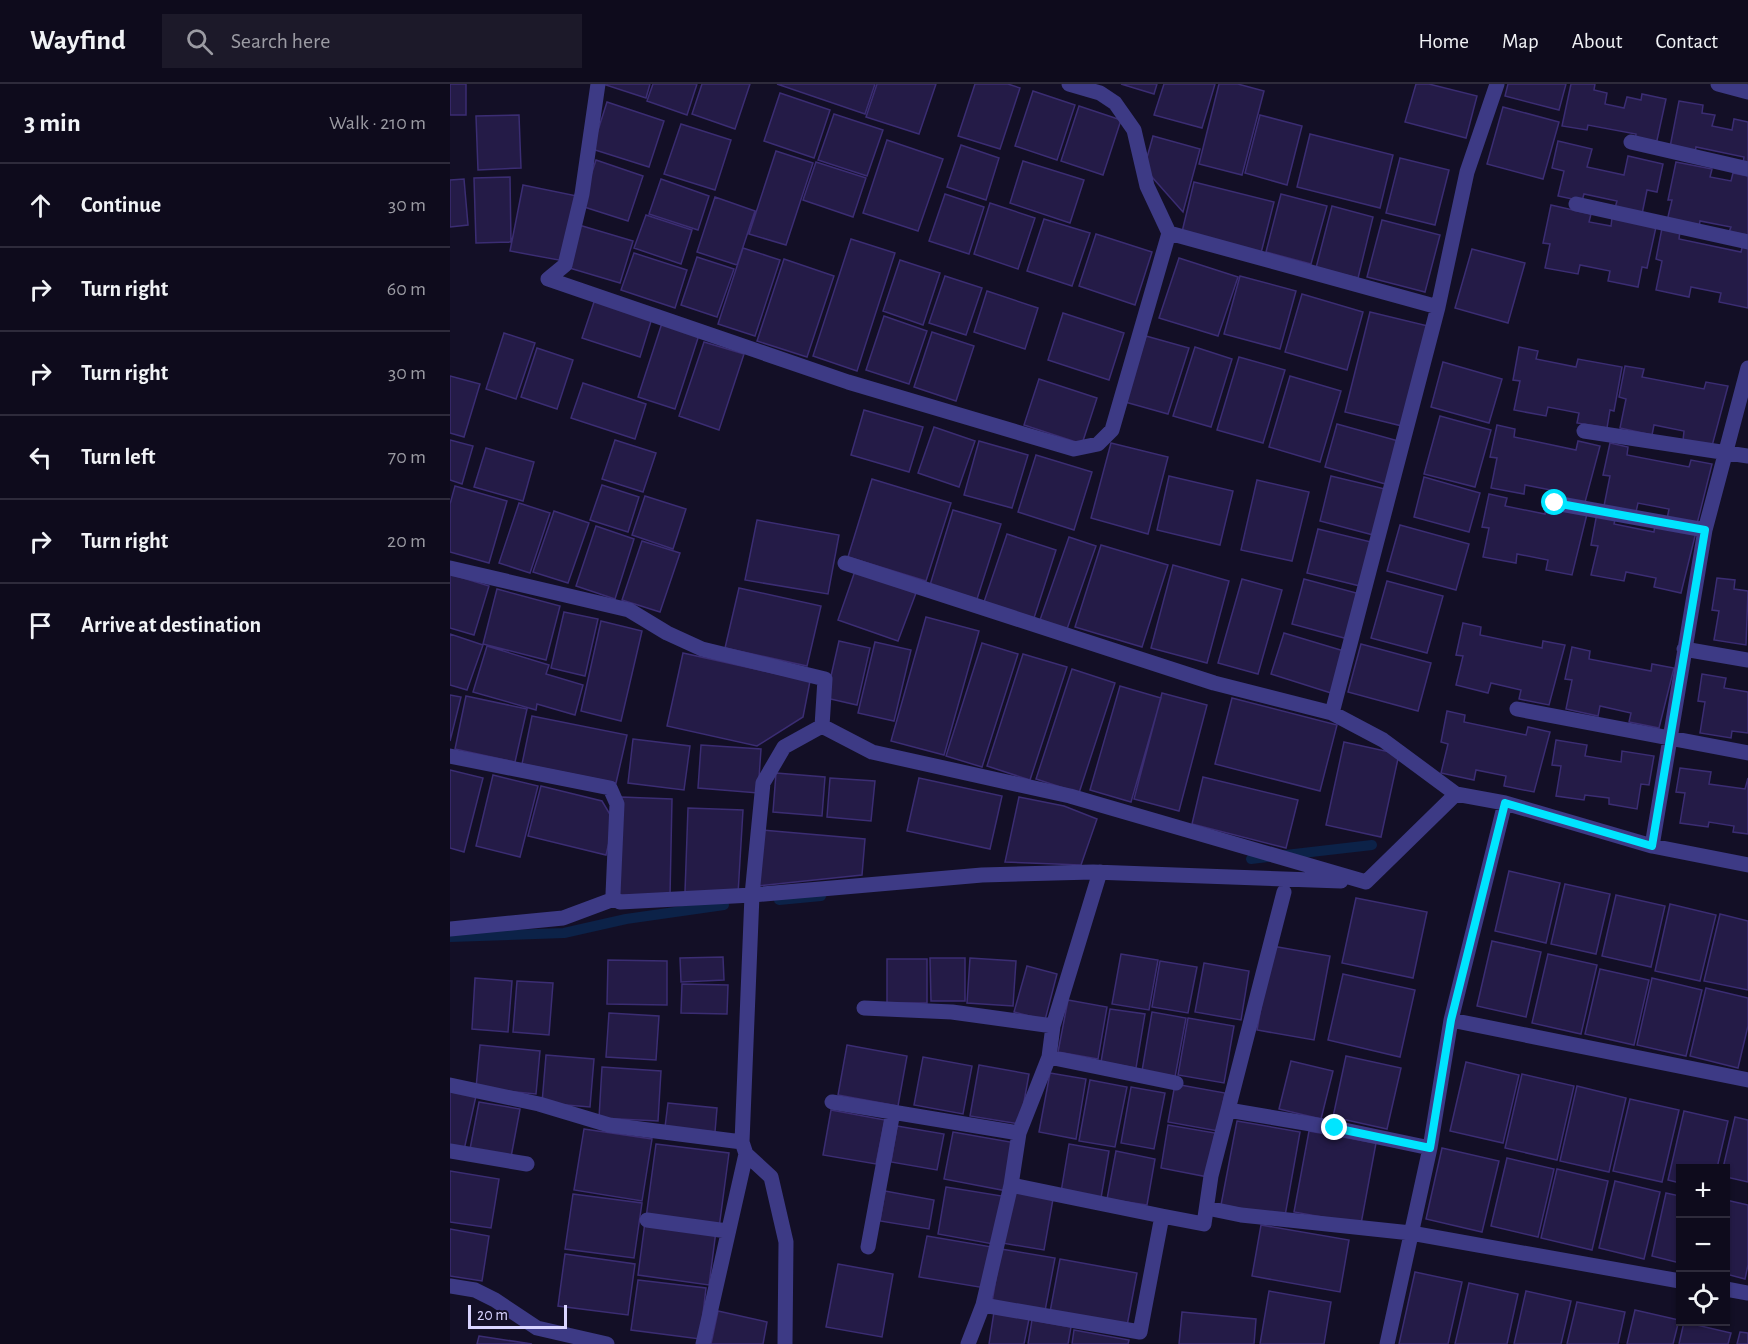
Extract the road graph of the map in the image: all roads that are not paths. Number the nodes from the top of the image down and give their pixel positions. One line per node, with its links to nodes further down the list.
1 (598, 84): 9 (street)
2 (1069, 84): 9 (street)
3 (1497, 84): 11 (street)
4 (1718, 84): 5 (street)
5 (1748, 93)
6 (1631, 142): 7 (street)
7 (1748, 169)
8 (1576, 204): 10 (street)
9 (1169, 233): 11 (street)
10 (1748, 242)
11 (1438, 307): 23 (street)
12 (1748, 368): 14 (street)
13 (1584, 431): 14 (street)
14 (1724, 452): 15 (street); 17 (street)
15 (1748, 456)
16 (1555, 503): 17 (street)
17 (1705, 530): 20 (street)
18 (845, 563): 23 (street)
19 (450, 568): 24 (street)
20 (1684, 649): 21 (street); 25 (street)
21 (1748, 660)
22 (1517, 709): 25 (street)
23 (1332, 713): 28 (street)
24 (822, 726): 33 (street); 35 (street)
25 (1670, 738): 26 (street); 30 (street)
26 (1748, 753)
27 (450, 756): 36 (street)
28 (1456, 794): 29 (street); 33 (street)
29 (1505, 803): 30 (street); 39 (street)
30 (1652, 846): 31 (street)
31 (1748, 865)
32 (1100, 872): 33 (street); 35 (street); 40 (street)
33 (1366, 882)
34 (1284, 891): 46 (street)
35 (752, 895): 36 (street); 49 (street)
36 (614, 899): 37 (street)
37 (450, 929)
38 (864, 1008): 40 (street)
39 (1451, 1020): 42 (street); 50 (street)
40 (1053, 1026): 41 (street)
41 (1049, 1057): 43 (street); 48 (street)
42 (1748, 1080)
43 (1176, 1083)
44 (450, 1085): 49 (street)
45 (832, 1102): 47 (street)
46 (1227, 1110): 50 (street); 54 (street)
47 (893, 1112): 48 (street); 59 (street)
48 (1019, 1133): 53 (street)
49 (744, 1148): 57 (street); 70 (street)
50 (1430, 1148): 58 (street)
51 (450, 1151): 52 (street)
52 (527, 1164)
53 (1011, 1185): 55 (street); 64 (street)
54 (1207, 1208): 55 (street); 58 (street)
55 (1162, 1216): 66 (street)
56 (646, 1220): 57 (street)
57 (727, 1231): 69 (street)
58 (1411, 1233): 60 (street); 72 (street)
59 (868, 1247)
60 (1676, 1280)
61 (450, 1286): 65 (street)
62 (1730, 1289): 63 (street)
63 (1748, 1293)
64 (983, 1305): 66 (street); 71 (street)
65 (537, 1328): 67 (street); 68 (street)
66 (1139, 1338)
67 (535, 1344)
68 (607, 1344)
69 (703, 1344)
70 (785, 1344)
71 (968, 1344)
72 (1387, 1344)

